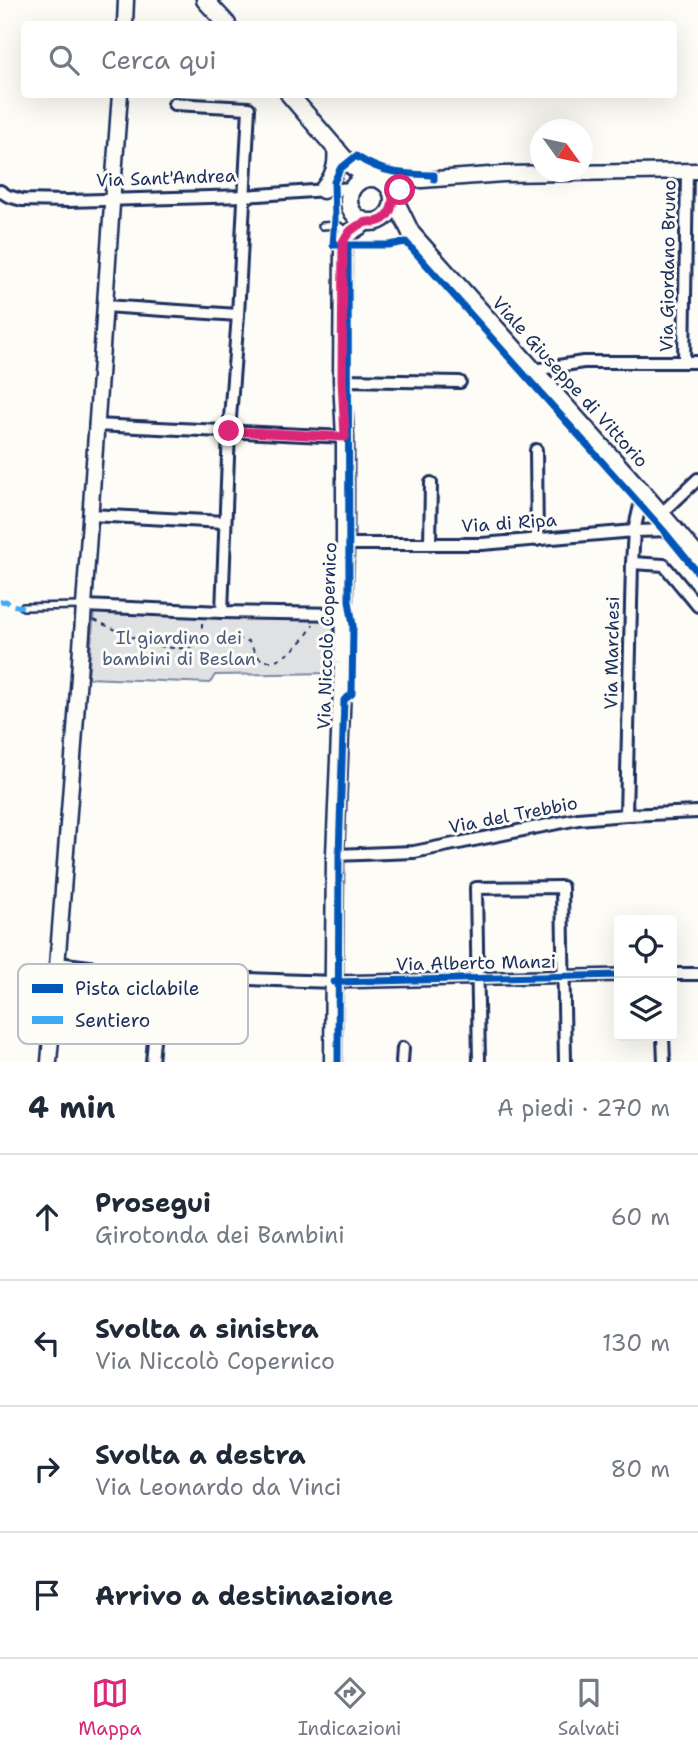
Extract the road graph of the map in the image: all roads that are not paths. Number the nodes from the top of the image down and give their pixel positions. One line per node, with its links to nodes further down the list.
1 (126, 0): 3 (street)
2 (205, 0): 4 (main road)
3 (125, 21)
4 (224, 21)
5 (120, 98): 15 (street)
6 (292, 98): 8 (main road)
7 (174, 104): 13 (street)
8 (336, 148): 11 (main road); 11 (main road)
9 (692, 171): 10 (street, Via Sant'Andrea); 22 (street, Via Giordano Bruno)
10 (422, 180): 11 (street, Via Sant'Andrea); 14 (street, Via Sant'Andrea)
11 (352, 187): 13 (street, Via Sant'Andrea); 14 (main road); 16 (main road)
12 (0, 191): 15 (street, Via Sant'Andrea)
13 (245, 196): 15 (street, Via Sant'Andrea); 21 (street)
14 (393, 196): 16 (main road); 19 (main road, Viale Giuseppe di Vittorio)
15 (112, 199): 20 (street)
16 (374, 221): 18 (main road); 19 (main road, Viale Giuseppe di Vittorio)
17 (323, 226): 18 (lane)
18 (348, 233): 25 (main road, Via Niccolò Copernico)
19 (411, 233): 24 (main road, Viale Giuseppe di Vittorio)
20 (105, 306): 21 (street); 27 (street)
21 (238, 315): 28 (street)
22 (684, 362): 23 (street); 24 (street)
23 (698, 362)
24 (534, 370): 33 (main road, Viale Giuseppe di Vittorio)
25 (342, 380): 26 (street); 29 (main road, Via Niccolò Copernico)
26 (460, 382)
27 (95, 425): 28 (street); 35 (street)
28 (229, 431): 29 (street); 36 (street)
29 (345, 437): 40 (main road, Via Niccolò Copernico)
30 (536, 450): 39 (street)
31 (698, 479): 34 (street)
32 (431, 482): 41 (street)
33 (643, 493): 34 (main road, Viale Giuseppe di Vittorio); 38 (street, Via Marchesi)
34 (661, 514): 37 (main road, Viale Giuseppe di Vittorio)
35 (90, 516): 36 (street); 46 (street)
36 (225, 522): 47 (street)
37 (674, 530): 38 (street, Via di Ripa); 42 (main road, Viale Giuseppe di Vittorio)
38 (634, 531): 39 (street, Via di Ripa); 43 (street, Via Marchesi)
39 (537, 540): 41 (street, Via di Ripa)
40 (345, 544): 41 (street, Via di Ripa); 48 (main road, Via Niccolò Copernico)
41 (430, 544)
42 (695, 549)
43 (632, 563): 44 (street); 50 (street, Via Marchesi)
44 (698, 606)
45 (23, 607): 46 (lane)
46 (84, 610): 47 (street); 52 (street)
47 (222, 612): 48 (street)
48 (344, 614): 51 (main road, Via Niccolò Copernico)
49 (698, 812): 50 (street, Via del Trebbio)
50 (626, 815): 51 (street, Via del Trebbio)
51 (335, 855): 60 (main road, Via Niccolò Copernico)
52 (58, 963): 53 (street, Via Alberto Manzi)
53 (66, 964)
54 (677, 974): 55 (street)
55 (698, 974)
56 (614, 975): 57 (street, Via Alberto Manzi)
57 (563, 977): 59 (street, Via Alberto Manzi); 59 (street); 70 (street)
58 (248, 979): 60 (street, Via Alberto Manzi)
59 (477, 979): 60 (street, Via Alberto Manzi); 69 (street)
60 (334, 982): 67 (main road, Via Niccolò Copernico)
61 (663, 1041): 71 (street)
62 (51, 1044): 65 (street)
63 (154, 1044): 66 (street)
64 (403, 1048): 68 (street)
65 (49, 1062)
66 (152, 1062)
67 (333, 1062)
68 (402, 1062)
69 (479, 1062)
70 (565, 1062)
71 (664, 1062)

